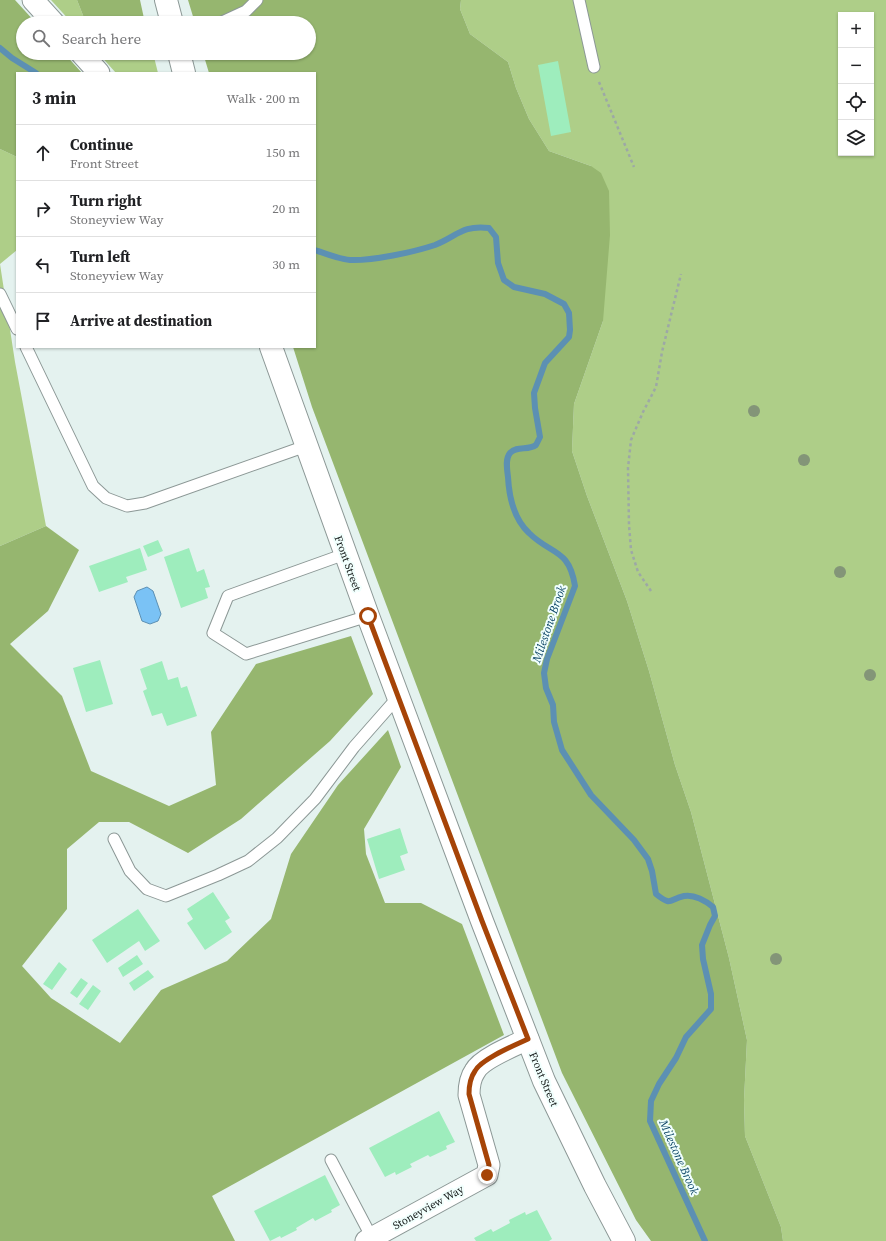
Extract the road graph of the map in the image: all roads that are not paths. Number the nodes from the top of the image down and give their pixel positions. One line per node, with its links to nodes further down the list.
1 (33, 0): 5 (street)
2 (166, 0): 6 (main road)
3 (257, 0): 7 (lane)
4 (579, 0): 10 (lane)
5 (48, 16)
6 (170, 16)
7 (235, 16)
8 (87, 60): 11 (street)
9 (181, 60): 12 (main road)
10 (594, 66)
11 (98, 72)
12 (184, 72)
13 (0, 294): 14 (lane)
14 (16, 327)
15 (26, 348): 17 (lane)
16 (270, 348): 17 (main road, Front Street)
17 (306, 446): 18 (main road, Front Street)
18 (345, 554): 19 (main road, Front Street); 19 (lane)
19 (368, 616): 20 (main road, Front Street)
20 (398, 697): 21 (lane); 22 (main road, Front Street)
21 (114, 840)
22 (528, 1039): 24 (street, Stoneyview Way); 25 (main road, Front Street)
23 (330, 1160): 24 (lane)
24 (369, 1239)
25 (624, 1241)

